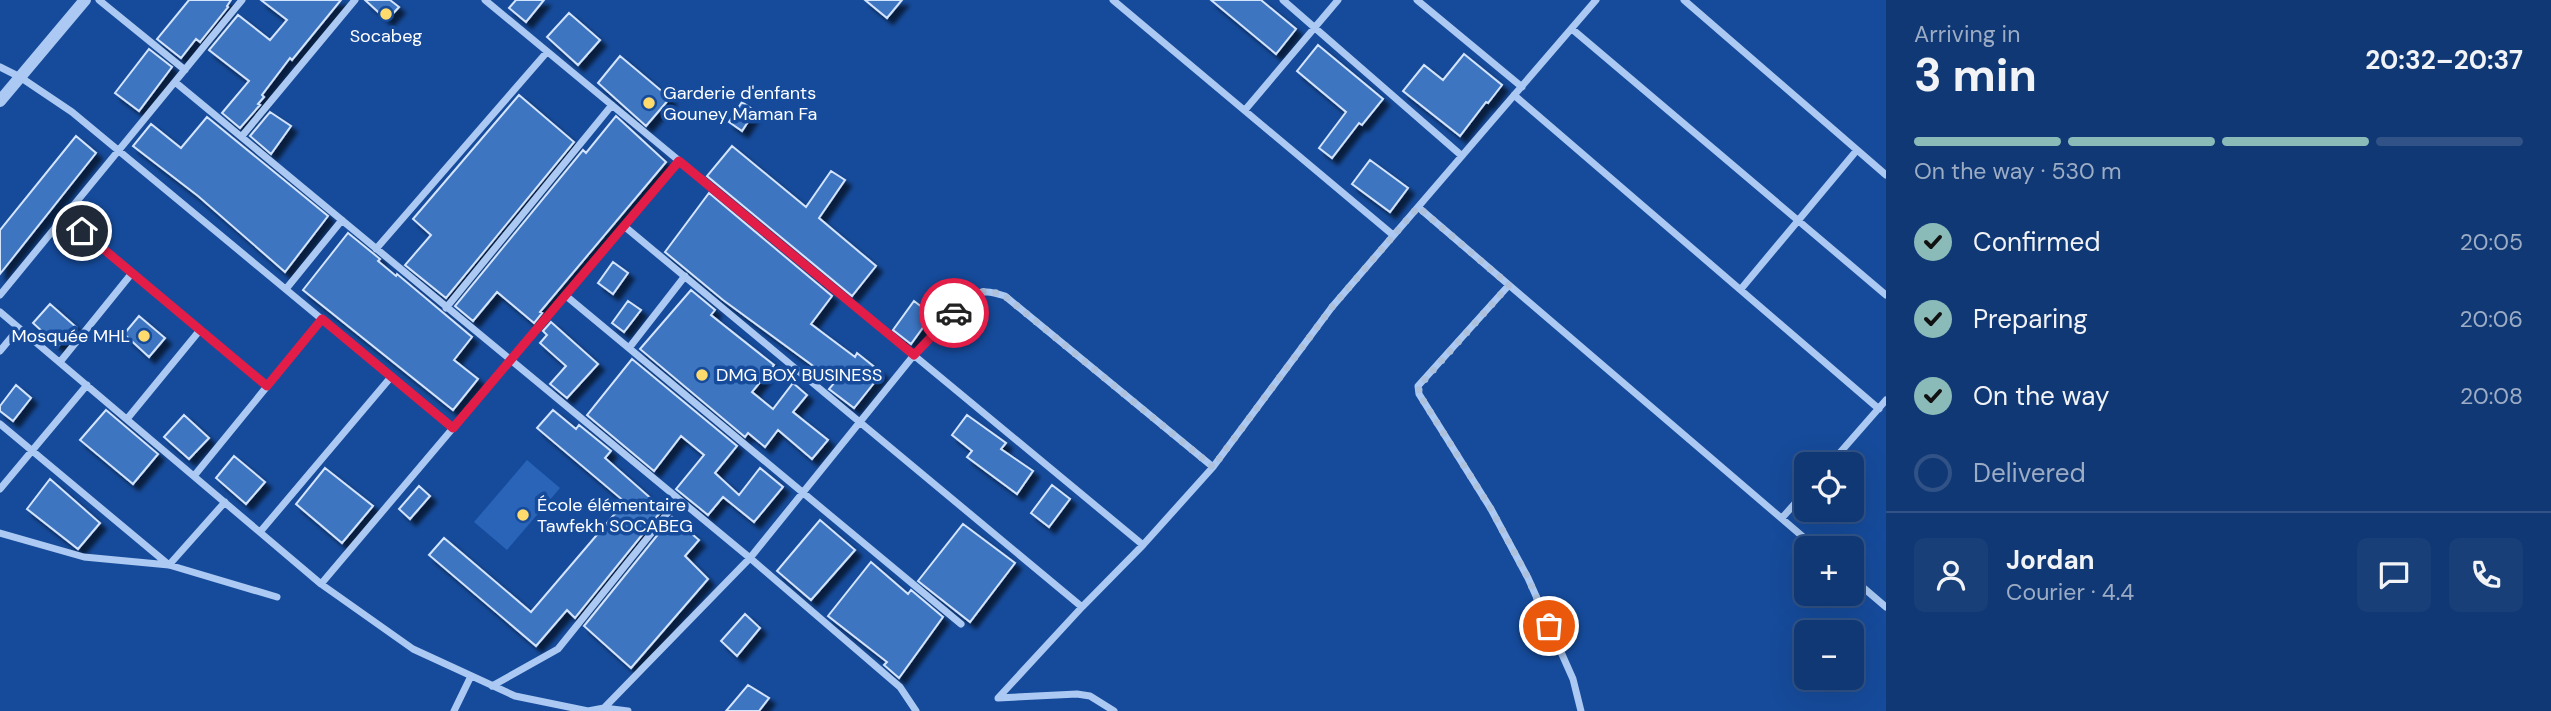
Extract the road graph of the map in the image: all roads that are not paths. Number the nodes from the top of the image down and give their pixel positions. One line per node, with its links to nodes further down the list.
1 (85, 0): 17 (street)
2 (99, 0): 16 (street)
3 (242, 0): 16 (street)
4 (355, 0): 24 (street)
5 (485, 0): 14 (street)
6 (1113, 0): 23 (street)
7 (1283, 0): 12 (street)
8 (1338, 0): 12 (street)
9 (1418, 0): 19 (street)
10 (1596, 0): 13 (street)
11 (1684, 0): 25 (street)
12 (1315, 27): 23 (street); 27 (street)
13 (1572, 29): 19 (street); 33 (street)
14 (547, 52): 22 (street); 36 (street)
15 (0, 67): 17 (street)
16 (185, 70): 18 (street)
17 (20, 77): 21 (street); 26 (street)
18 (175, 82): 24 (street); 26 (street)
19 (1522, 87): 20 (street)
20 (1514, 95): 27 (street); 41 (street)
21 (0, 101)
22 (612, 106): 28 (street); 45 (street)
23 (1245, 110): 35 (street)
24 (242, 136): 32 (street)
25 (1857, 150): 29 (street); 33 (street)
26 (118, 151): 31 (street); 40 (street)
27 (1462, 156): 30 (street)
28 (679, 161): 34 (street); 52 (street)
29 (1886, 175)
30 (1418, 207): 35 (street); 39 (street)
31 (64, 216): 37 (street); 42 (street)
32 (342, 220): 36 (street); 40 (street)
33 (1798, 220): 41 (street); 44 (street)
34 (624, 226): 38 (street); 43 (street)
35 (1393, 235): 66 (street)
36 (376, 249): 45 (street)
37 (132, 273): 49 (street); 54 (street)
38 (685, 276): 50 (street); 61 (street)
39 (1509, 285): 73 (street); 93 (street)
40 (286, 289): 47 (street)
41 (1741, 289): 59 (street)
42 (0, 295)
43 (565, 295): 50 (street); 53 (street)
44 (1886, 295)
45 (446, 308): 53 (street)
46 (0, 312): 48 (street)
47 (322, 319): 55 (street); 57 (street)
48 (19, 328): 51 (street); 54 (street)
49 (200, 330): 57 (street); 60 (street)
50 (629, 348): 69 (street)
51 (0, 351)
52 (914, 355): 61 (street); 66 (street); 77 (street)
53 (510, 361): 63 (street); 70 (street)
54 (60, 362): 56 (street)
55 (391, 377): 63 (street); 74 (street)
56 (87, 385): 60 (street); 64 (street)
57 (267, 386): 67 (street)
58 (1886, 400): 59 (street)
59 (1878, 409): 65 (street)
60 (127, 419): 67 (street)
61 (860, 422): 69 (street); 83 (street)
62 (0, 424): 64 (street)
63 (453, 428): 80 (street)
64 (32, 451): 68 (street); 79 (street)
65 (1840, 452)
66 (1213, 467): 77 (street)
67 (194, 476): 71 (street)
68 (0, 489)
69 (803, 493): 78 (street); 85 (street)
70 (678, 500): 78 (street); 87 (street)
71 (225, 502): 74 (street); 79 (street)
72 (1794, 504): 73 (street)
73 (1782, 518): 76 (street)
74 (260, 532): 80 (street)
75 (0, 533): 79 (street)
76 (1802, 536)
77 (1143, 545): 83 (street)
78 (750, 558): 88 (street); 91 (street)
79 (169, 565): 82 (street)
80 (321, 584): 86 (street)
81 (1864, 588): 84 (street)
82 (277, 597)
83 (1082, 607): 92 (street)
84 (1886, 607)
85 (961, 624)
86 (471, 676): 87 (street); 89 (street)
87 (492, 686): 88 (street)
88 (604, 708): 90 (street)
89 (454, 711)
90 (628, 711)
91 (916, 711)
92 (1114, 711)
93 (1581, 711)

